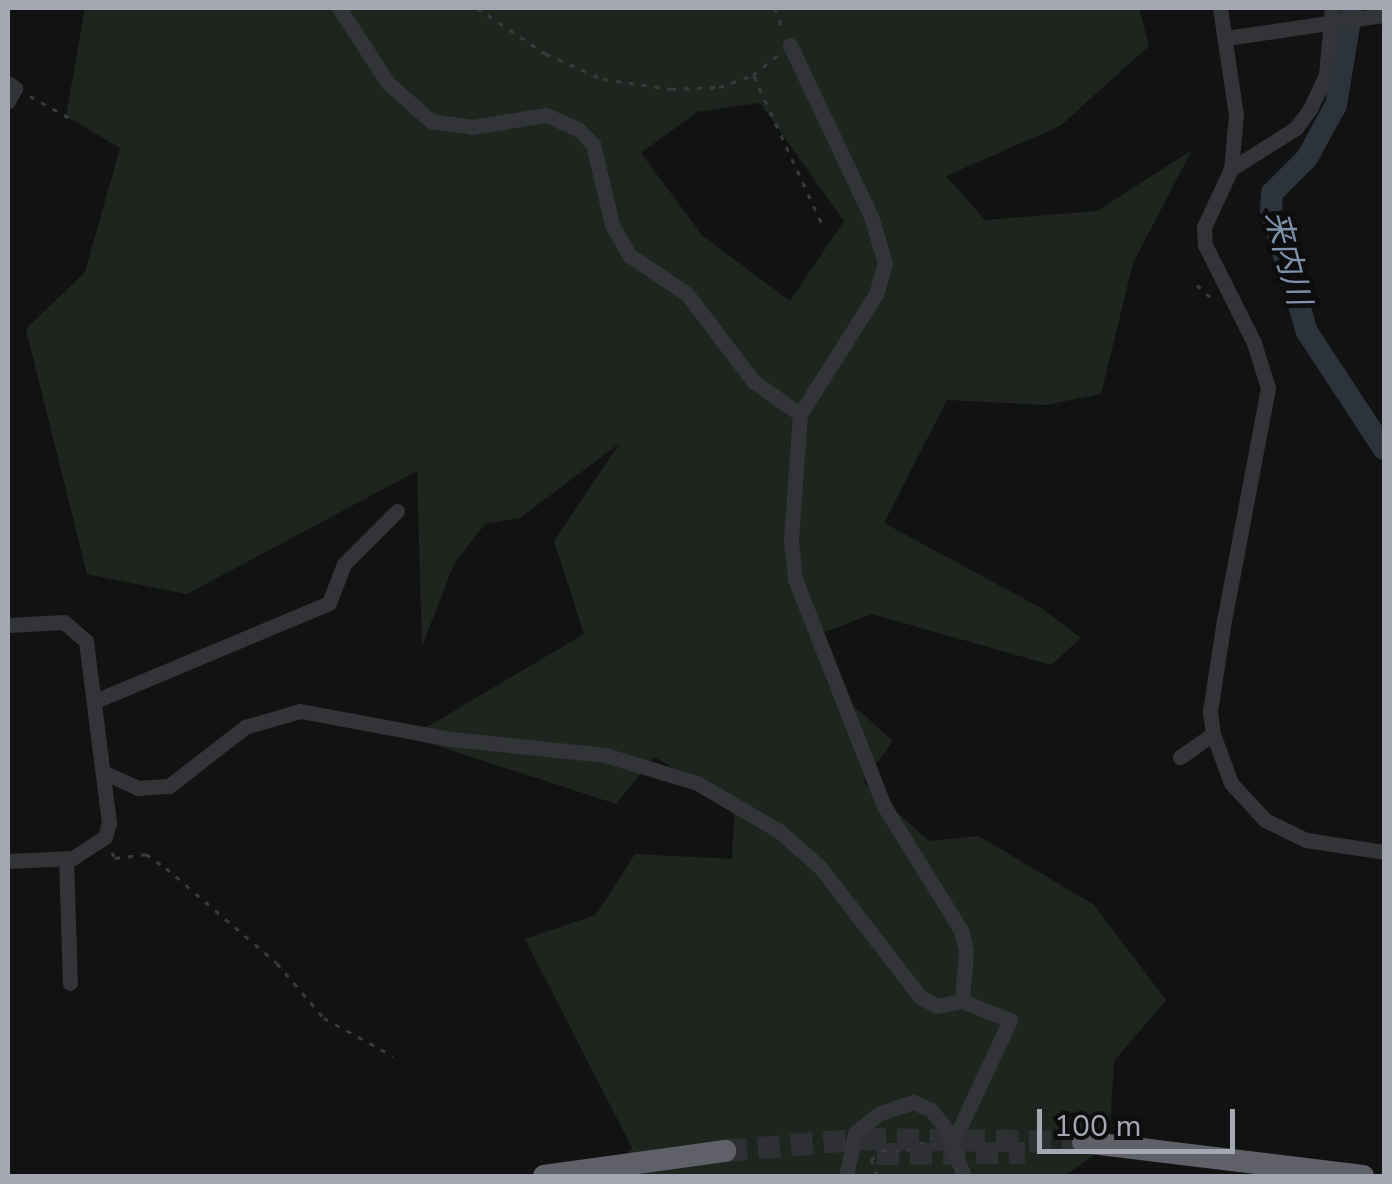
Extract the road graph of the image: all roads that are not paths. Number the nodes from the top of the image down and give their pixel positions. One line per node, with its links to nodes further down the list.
1 (339, 8): 8 (street)
2 (1220, 8): 5 (street)
3 (1384, 10): 4 (street)
4 (1333, 14): 5 (street); 7 (street)
5 (1226, 38): 7 (street)
6 (790, 45): 8 (street)
7 (1231, 169): 12 (street)
8 (800, 414): 19 (street)
9 (397, 511): 11 (street)
10 (8, 625): 11 (street)
11 (96, 701): 14 (street)
12 (1213, 734): 13 (street); 15 (street)
13 (1180, 756)
14 (107, 774): 16 (street); 19 (street)
15 (1384, 852)
16 (66, 858): 17 (street); 18 (street)
17 (8, 861)
18 (70, 983)
19 (962, 1001): 20 (street)
20 (954, 1140): 23 (street); 24 (street)
21 (544, 1176): 22 (highway)
22 (624, 1176)
23 (846, 1176)
24 (964, 1176)
25 (1265, 1176): 26 (highway)
26 (1362, 1176)

